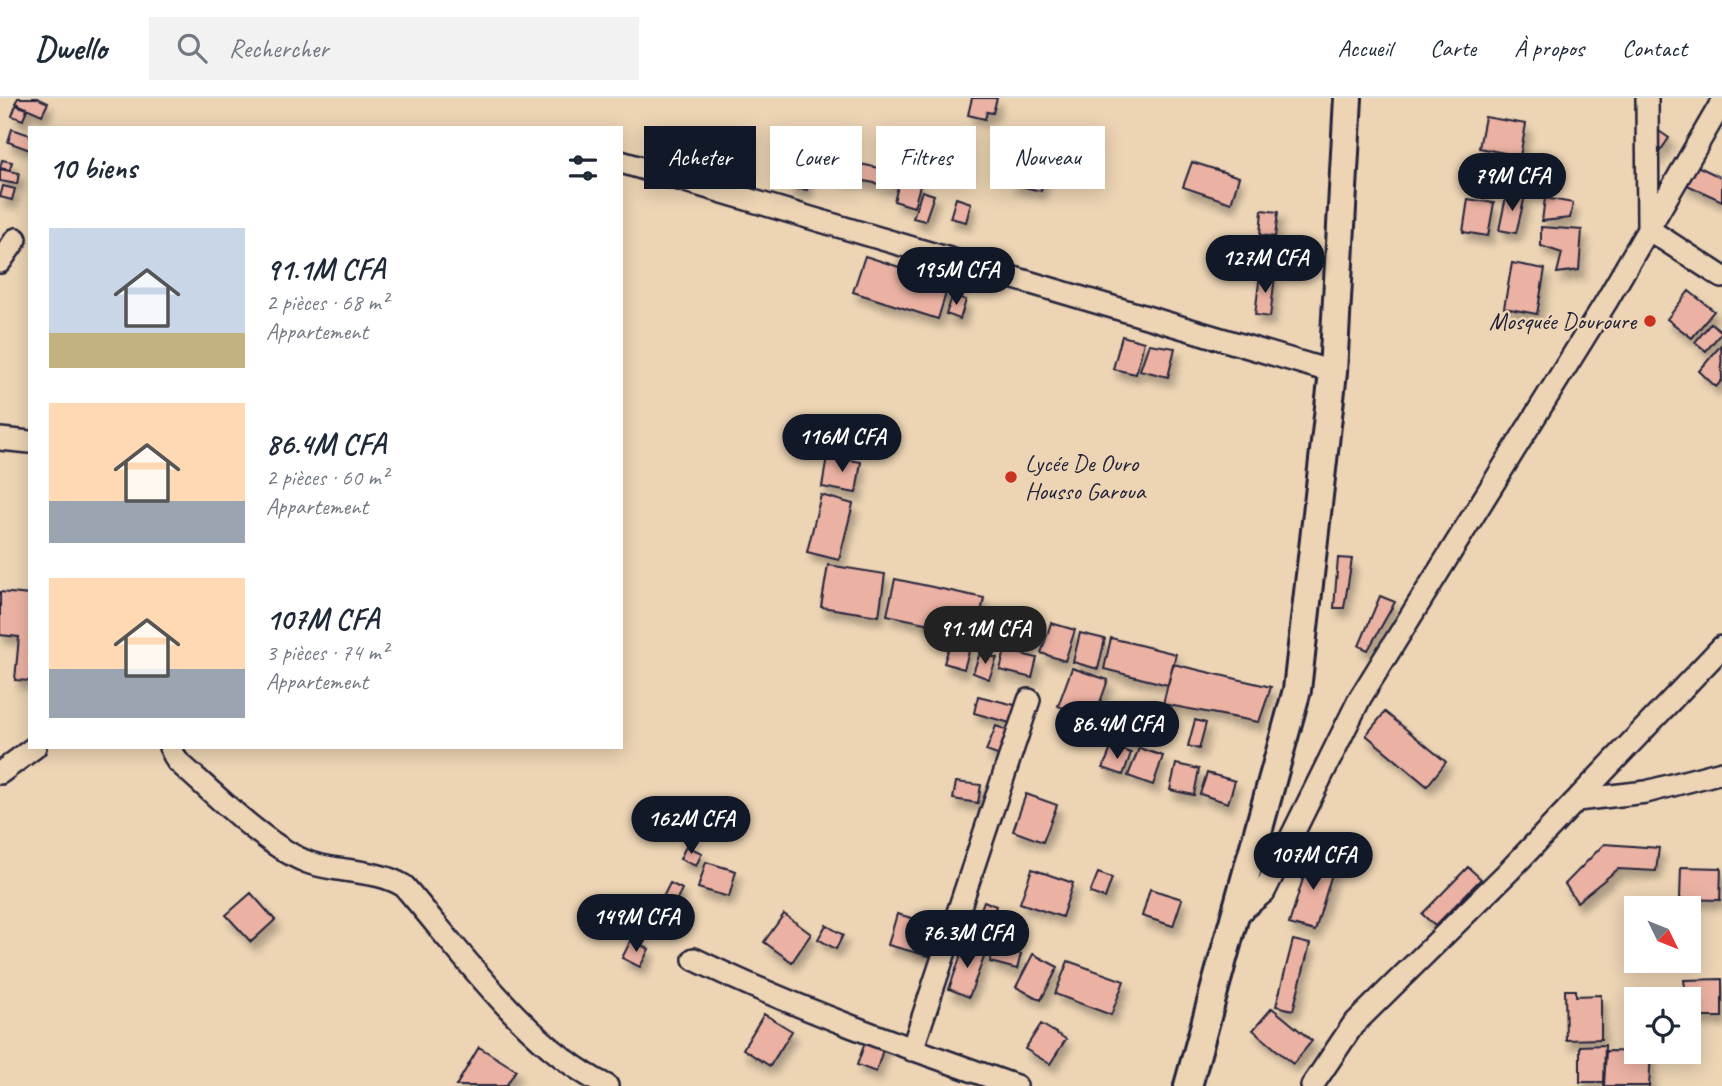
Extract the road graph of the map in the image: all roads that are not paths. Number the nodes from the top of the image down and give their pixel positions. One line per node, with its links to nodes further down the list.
1 (1348, 98): 9 (street)
2 (1647, 98): 5 (street)
3 (1722, 102): 5 (street)
4 (623, 163): 9 (street)
5 (1648, 229): 8 (street); 19 (street)
6 (16, 239): 7 (street)
7 (0, 262)
8 (1722, 277)
9 (1333, 372): 19 (street)
10 (0, 439): 11 (street)
11 (28, 442)
12 (1722, 648): 18 (street)
13 (1029, 700): 21 (street)
14 (32, 749): 17 (street)
15 (171, 749): 22 (street)
16 (1722, 772): 18 (street)
17 (0, 773)
18 (1577, 800): 25 (street)
19 (1236, 915): 24 (street)
20 (694, 959): 21 (street)
21 (912, 1050): 23 (street)
22 (607, 1086)
23 (1016, 1086)
24 (1188, 1086)
25 (1312, 1086)

